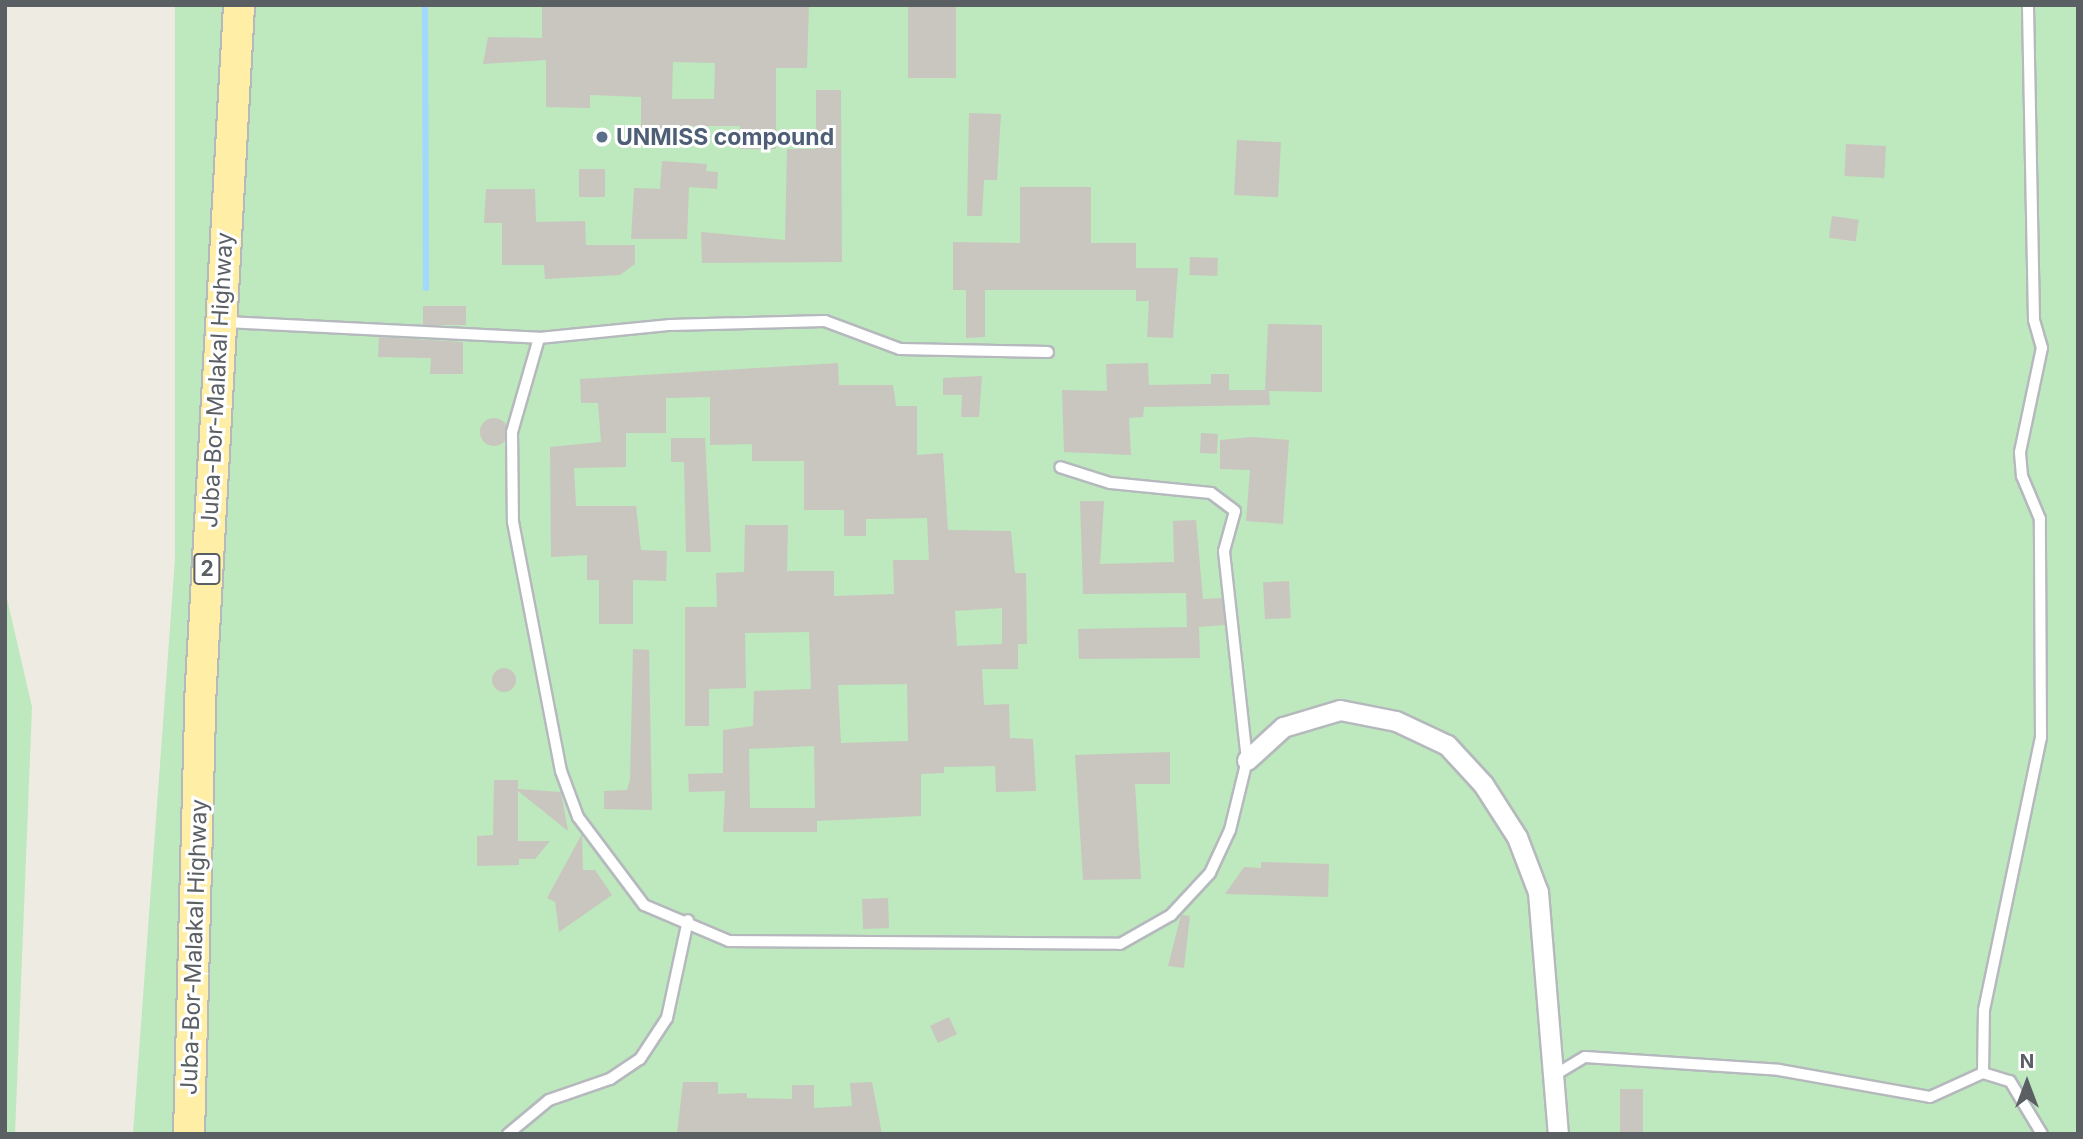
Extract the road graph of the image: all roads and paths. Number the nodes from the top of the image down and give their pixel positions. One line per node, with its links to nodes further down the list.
1 (239, 5): 3 (main road, Juba-Bor-Malakal Highway / 2)
2 (2028, 5): 10 (lane)
3 (219, 321): 4 (lane); 11 (main road, Juba-Bor-Malakal Highway / 2)
4 (539, 338): 5 (lane); 8 (lane)
5 (1048, 352)
6 (1060, 467): 7 (lane)
7 (1247, 760): 8 (lane); 9 (street)
8 (688, 919): 12 (lane)
9 (1558, 1073): 10 (lane); 13 (street)
10 (1983, 1073): 14 (lane)
11 (189, 1134)
12 (508, 1134)
13 (1559, 1134)
14 (2042, 1134)

